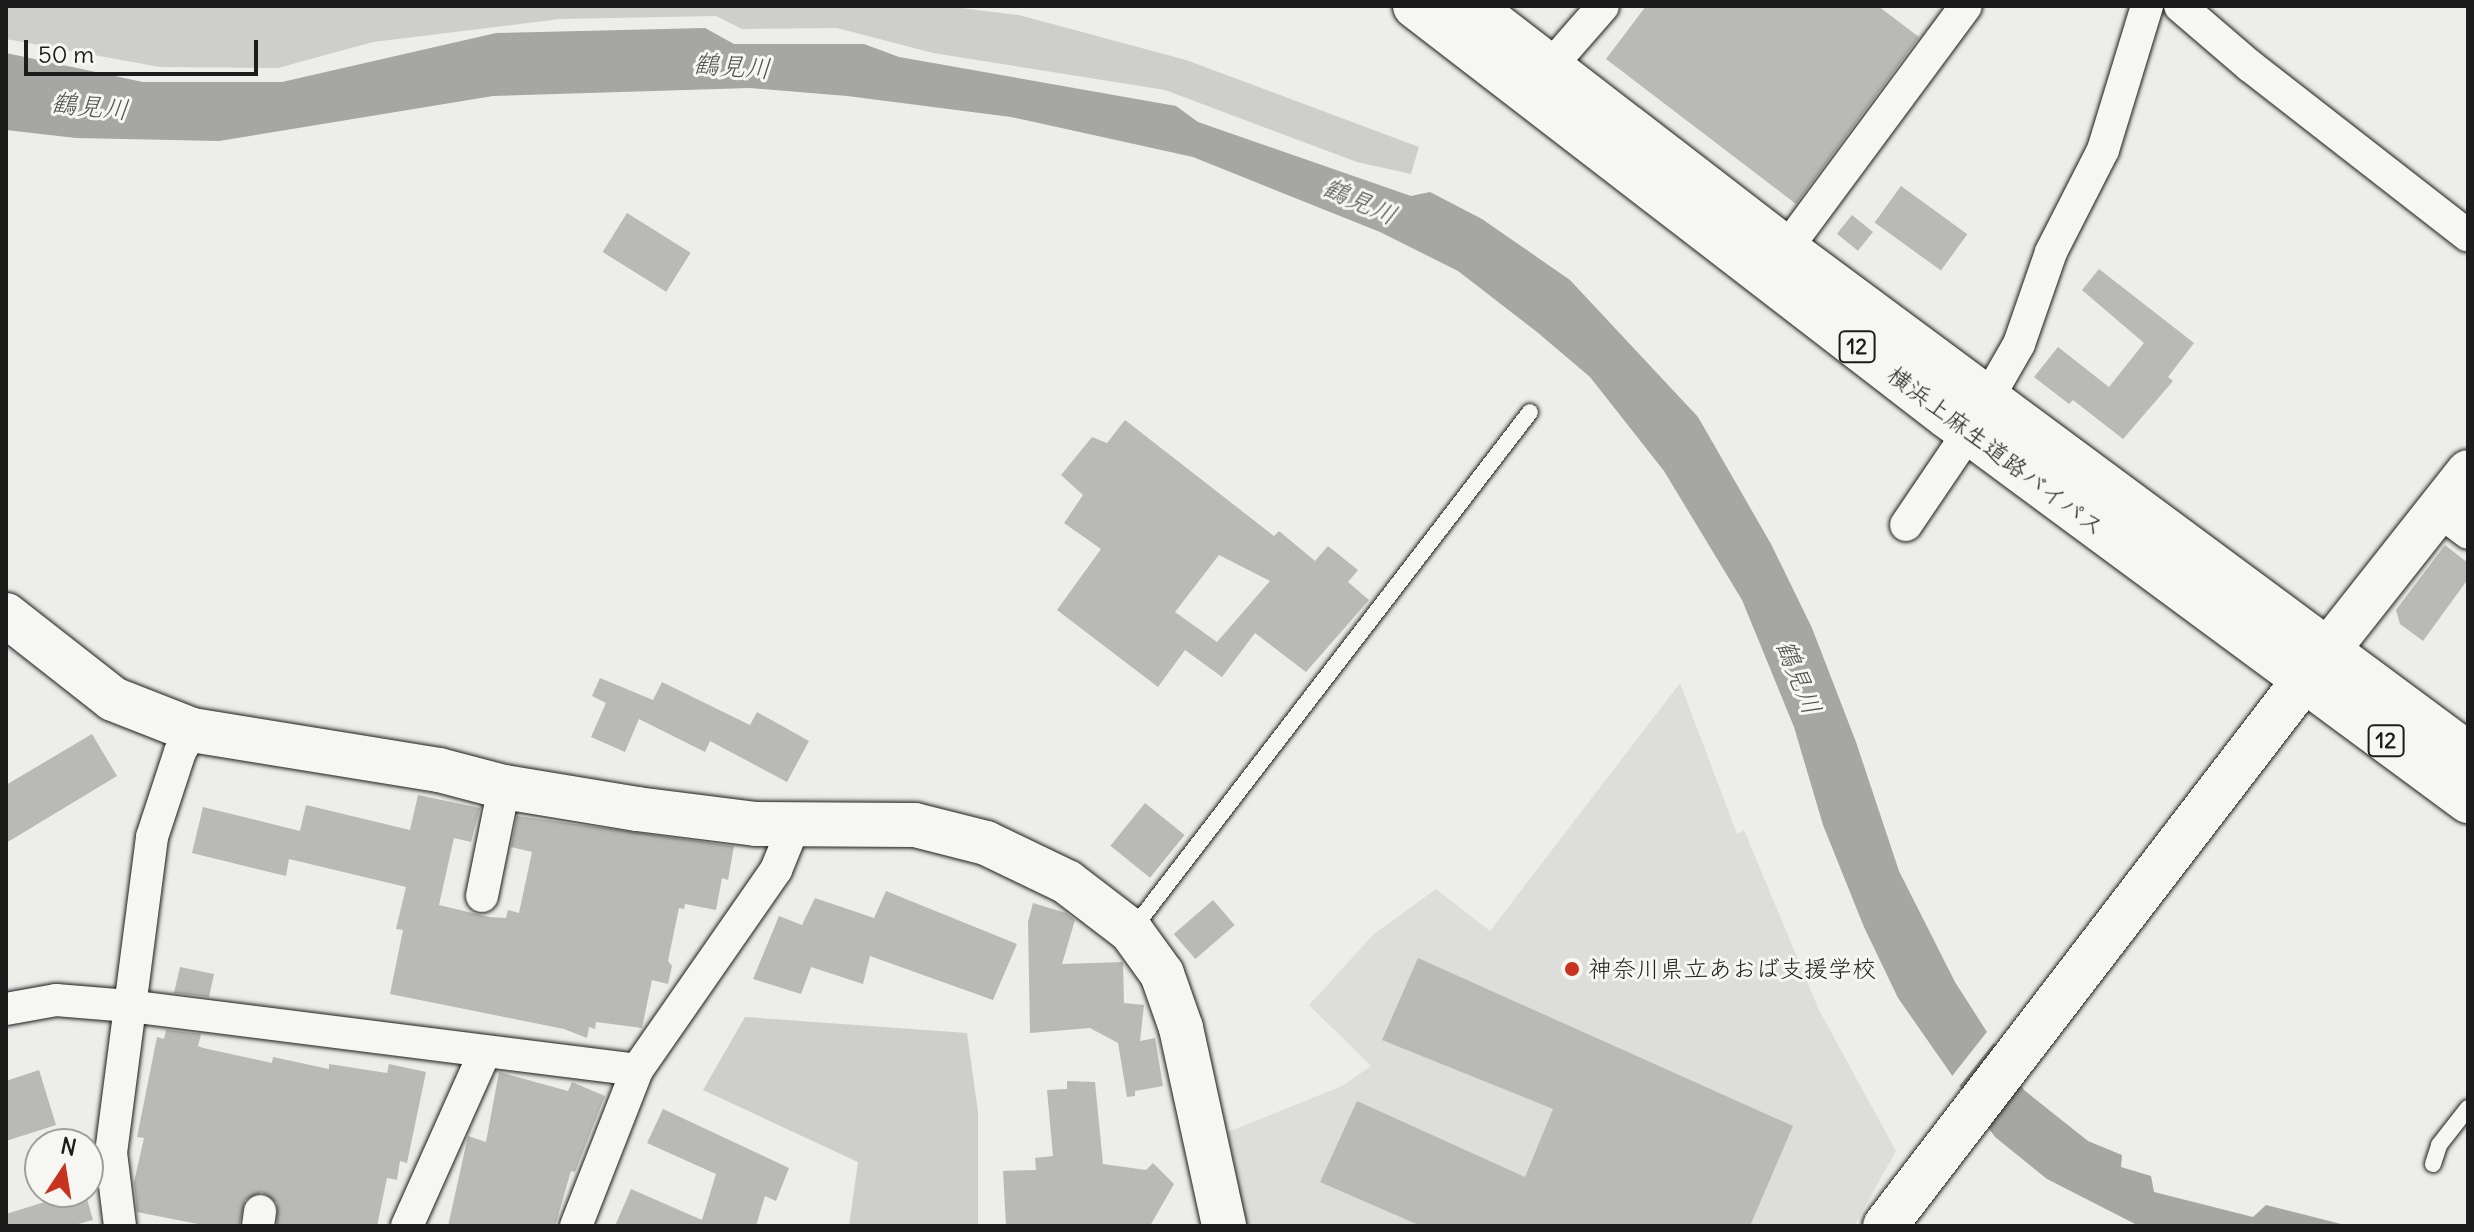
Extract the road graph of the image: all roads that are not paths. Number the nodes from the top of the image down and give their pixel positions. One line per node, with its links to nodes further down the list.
1 (1415, 6): 11 (street, 横浜上麻生道路バイパス / 12)
2 (1471, 6): 7 (street, 横浜上麻生道路バイパス / 12)
3 (1603, 6): 7 (street)
4 (1966, 6): 9 (street)
5 (2147, 6): 11 (street)
6 (2180, 6): 8 (street)
7 (1549, 68): 9 (street, 横浜上麻生道路バイパス / 12)
8 (2468, 236)
9 (1786, 249): 11 (street, 横浜上麻生道路バイパス / 12)
10 (1530, 412): 23 (lane)
11 (1978, 415): 14 (street); 16 (street, 横浜上麻生道路バイパス / 12)
12 (2468, 472): 13 (street)
13 (2453, 522): 16 (street)
14 (1906, 525)
15 (6, 615): 17 (street)
16 (2316, 665): 18 (street, 横浜上麻生道路バイパス / 12); 20 (street, 横浜上麻生道路バイパス / 12); 34 (street)
17 (192, 730): 19 (street); 24 (street)
18 (2468, 754)
19 (504, 787): 21 (street); 22 (street)
20 (2468, 801)
21 (794, 826): 23 (street); 27 (street)
22 (482, 896)
23 (1131, 931): 33 (street)
24 (129, 1006): 25 (street); 26 (street); 30 (street)
25 (6, 1009)
26 (485, 1052): 27 (street); 31 (street)
27 (637, 1070): 32 (street)
28 (2468, 1108): 29 (lane)
29 (2433, 1164)
30 (120, 1226)
31 (407, 1226)
32 (576, 1226)
33 (1224, 1226)
34 (1885, 1226)

